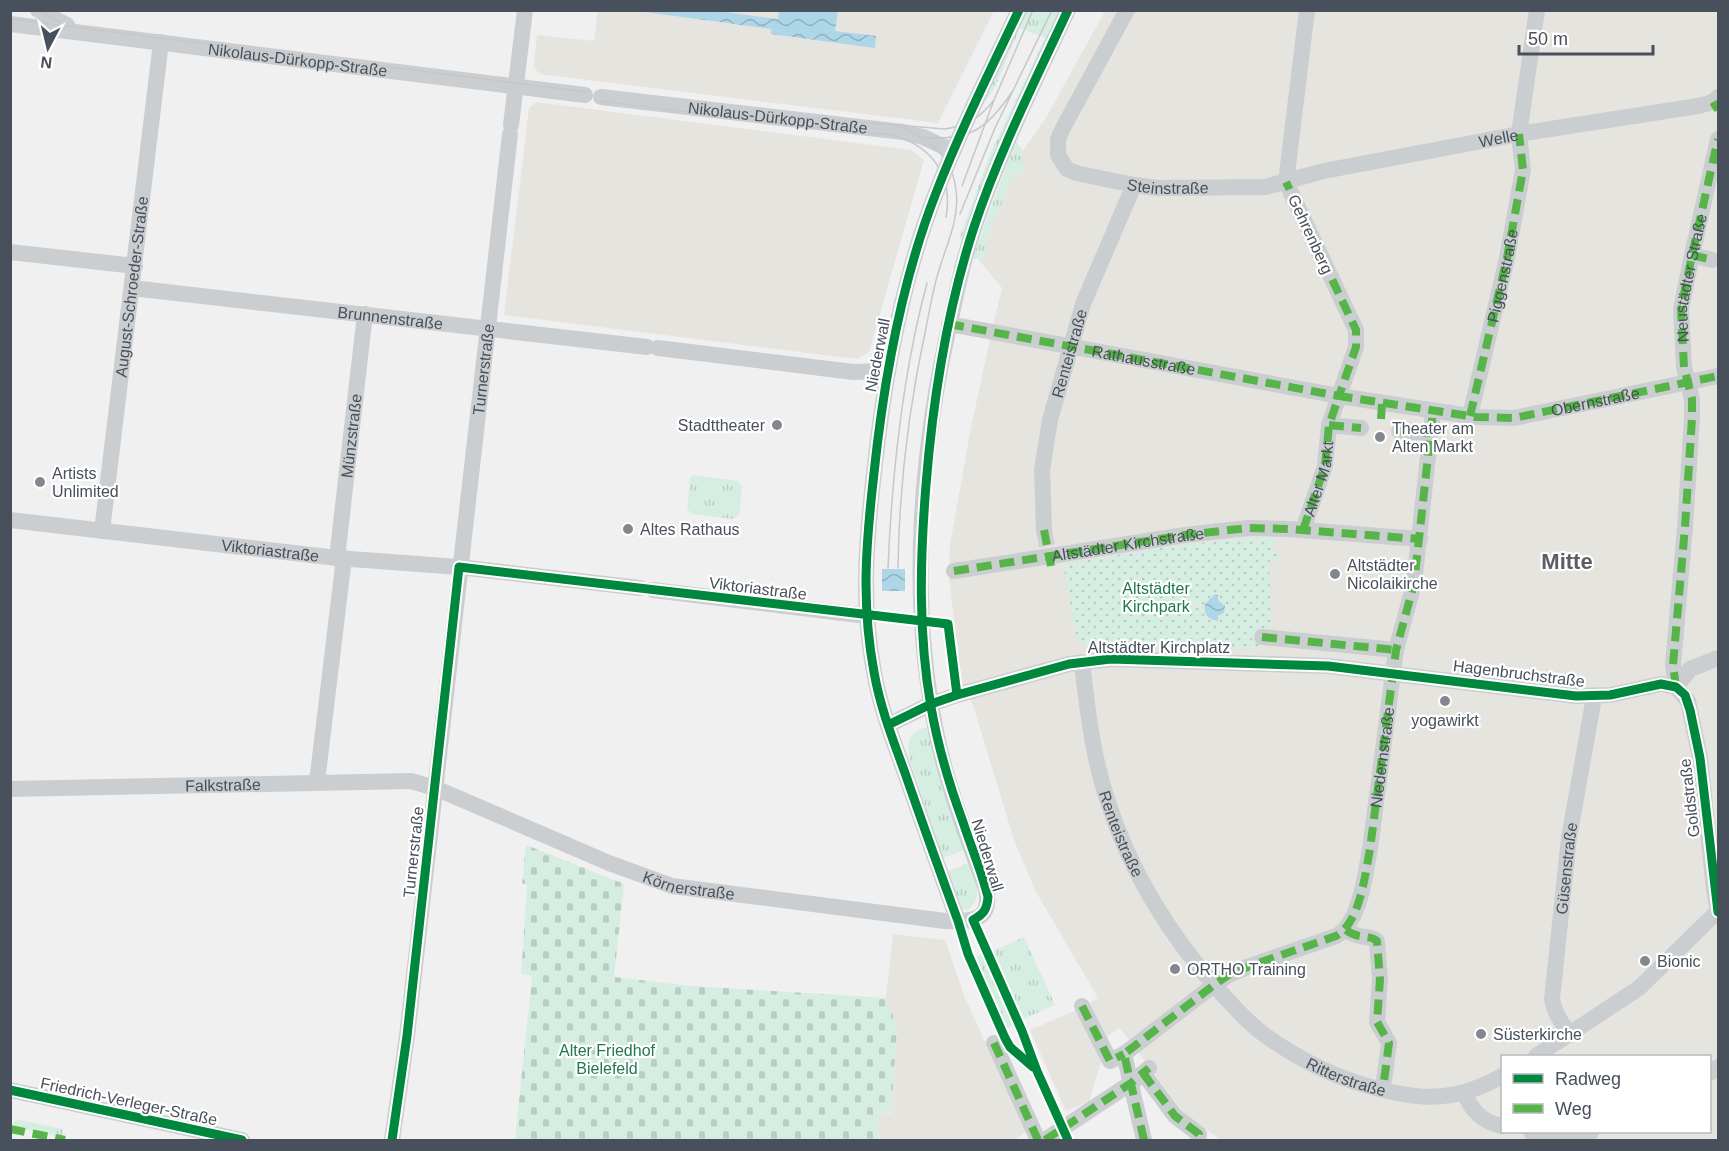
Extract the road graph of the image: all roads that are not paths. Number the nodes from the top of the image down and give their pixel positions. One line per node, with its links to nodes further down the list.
1 (38, 10): 9 (street)
2 (525, 10): 11 (street, Turnerstraße)
3 (1019, 10): 15 (street, Niederwall)
4 (1068, 10): 24 (street, Niederwall)
5 (1127, 10): 17 (street, Steinstraße)
6 (1307, 10): 16 (street, Gehrenberg)
7 (1537, 10): 13 (street, Piggenstraße)
8 (10, 24): 9 (street, Nikolaus-Dürkopp-Straße)
9 (90, 34): 10 (street, Nikolaus-Dürkopp-Straße)
10 (161, 42): 11 (street, Nikolaus-Dürkopp-Straße); 21 (street, August-Schroeder-Straße)
11 (516, 86): 15 (street, Nikolaus-Dürkopp-Straße); 25 (street, Turnerstraße)
12 (1717, 103): 13 (street, Welle)
13 (1519, 134): 16 (street, Welle); 33 (street, Piggenstraße)
14 (1719, 139): 19 (street, Neustädter Straße)
15 (953, 151): 28 (street, Niederwall)
16 (1286, 182): 17 (street, Steinstraße); 27 (street, Gehrenberg)
17 (1134, 185): 26 (street, Renteistraße)
18 (10, 252): 21 (street)
19 (1692, 255): 20 (street); 30 (street, Neustädter Straße)
20 (1712, 260)
21 (135, 266): 22 (street, August-Schroeder-Straße)
22 (132, 288): 23 (street, Brunnenstraße); 40 (street, August-Schroeder-Straße)
23 (365, 314): 25 (street, Brunnenstraße); 43 (street, Münzstraße)
24 (949, 324): 26 (street, Rathausstraße); 54 (street, Niederwall)
25 (488, 328): 28 (street, Brunnenstraße); 44 (street, Turnerstraße)
26 (1071, 347): 31 (street, Rathausstraße); 42 (street, Renteistraße)
27 (1356, 347): 31 (street, Alter Markt)
28 (888, 371): 55 (street, Niederwall)
29 (1719, 376): 30 (street, Obernstraße)
30 (1688, 381): 33 (street, Obernstraße); 52 (street, Goldstraße)
31 (1339, 396): 32 (street); 34 (street, Alter Markt)
32 (1433, 411): 33 (street); 37 (street, Niedernstraße)
33 (1470, 416)
34 (1329, 425): 35 (street, Alter Markt); 39 (street, Alter Markt)
35 (1361, 428)
36 (1399, 431): 37 (street)
37 (1430, 433): 41 (street, Niedernstraße)
38 (10, 520): 40 (street, Viktoriastraße)
39 (1303, 530): 41 (street, Altstädter Kirchstraße); 42 (street, Altstädter Kirchstraße)
40 (102, 531): 43 (street, Viktoriastraße)
41 (1420, 539): 48 (street, Niedernstraße)
42 (1048, 550): 45 (street, Altstädter Kirchstraße)
43 (341, 558): 44 (street, Viktoriastraße); 56 (street, Münzstraße)
44 (459, 567): 46 (street, Viktoriastraße); 57 (street, Turnerstraße)
45 (954, 571)
46 (859, 615)
47 (1262, 637): 48 (street)
48 (1396, 650): 51 (street, Niedernstraße)
49 (1719, 658): 52 (street)
50 (1082, 662): 51 (street, Altstädter Kirchplatz); 54 (street, Altstädter Kirchplatz); 62 (street, Renteistraße)
51 (1393, 673): 53 (street, Hagenbruchstraße); 61 (street, Niedernstraße)
52 (1676, 687): 53 (street, Hagenbruchstraße); 59 (street, Goldstraße)
53 (1594, 697): 64 (street, Güsenstraße)
54 (931, 704): 55 (street); 60 (street, Niederwall)
55 (888, 725): 60 (street, Niederwall)
56 (317, 782): 57 (street, Falkstraße); 58 (street, Falkstraße)
57 (435, 788): 60 (street, Körnerstraße); 77 (street, Turnerstraße)
58 (10, 789)
59 (1718, 912): 64 (street)
60 (966, 921)
61 (1346, 930): 62 (street); 70 (street)
62 (1214, 985): 66 (street); 72 (street, Ritterstraße)
63 (1082, 1006): 66 (street)
64 (1570, 1035): 67 (street)
65 (994, 1043): 78 (street)
66 (1129, 1050): 68 (street)
67 (1538, 1055)
68 (1141, 1074): 79 (street); 80 (street); 81 (street)
69 (1501, 1077): 72 (street, Ritterstraße)
70 (1384, 1081)
71 (10, 1090): 76 (street, Friedrich-Verleger-Straße)
72 (1466, 1094): 73 (street)
73 (1501, 1126)
74 (1547, 1133): 75 (street)
75 (1586, 1133)
76 (242, 1140)
77 (392, 1140)
78 (1038, 1140)
79 (1045, 1140)
80 (1144, 1140)
81 (1198, 1140)

